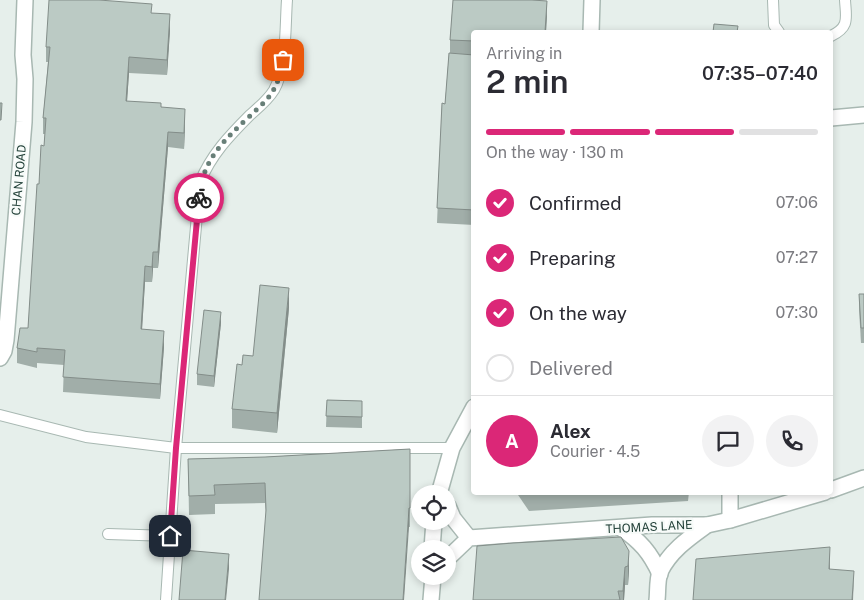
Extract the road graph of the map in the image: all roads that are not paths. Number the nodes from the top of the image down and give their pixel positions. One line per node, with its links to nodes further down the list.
1 (26, 0): 11 (street, CHAN ROAD)
2 (287, 0): 14 (lane)
3 (592, 0): 6 (street)
4 (773, 0): 7 (lane)
5 (845, 0): 8 (lane)
6 (591, 30)
7 (778, 30)
8 (833, 35)
9 (864, 115): 10 (street)
10 (833, 118)
11 (0, 358)
12 (471, 413): 15 (street)
13 (0, 415): 14 (lane)
14 (176, 448): 15 (lane); 26 (lane)
15 (452, 448): 17 (street)
16 (864, 478): 18 (street, THOMAS LANE)
17 (442, 485)
18 (833, 489)
19 (730, 495): 21 (street)
20 (814, 495): 21 (street, THOMAS LANE)
21 (730, 520): 23 (street, THOMAS LANE)
22 (456, 523): 27 (street)
23 (707, 524): 24 (street, THOMAS LANE); 29 (street)
24 (621, 528): 27 (street, THOMAS LANE); 29 (street)
25 (108, 534): 26 (lane)
26 (170, 536): 31 (lane)
27 (469, 538): 28 (street)
28 (456, 550)
29 (660, 574): 33 (street)
30 (433, 585): 32 (street)
31 (166, 600)
32 (432, 600)
33 (657, 600)

